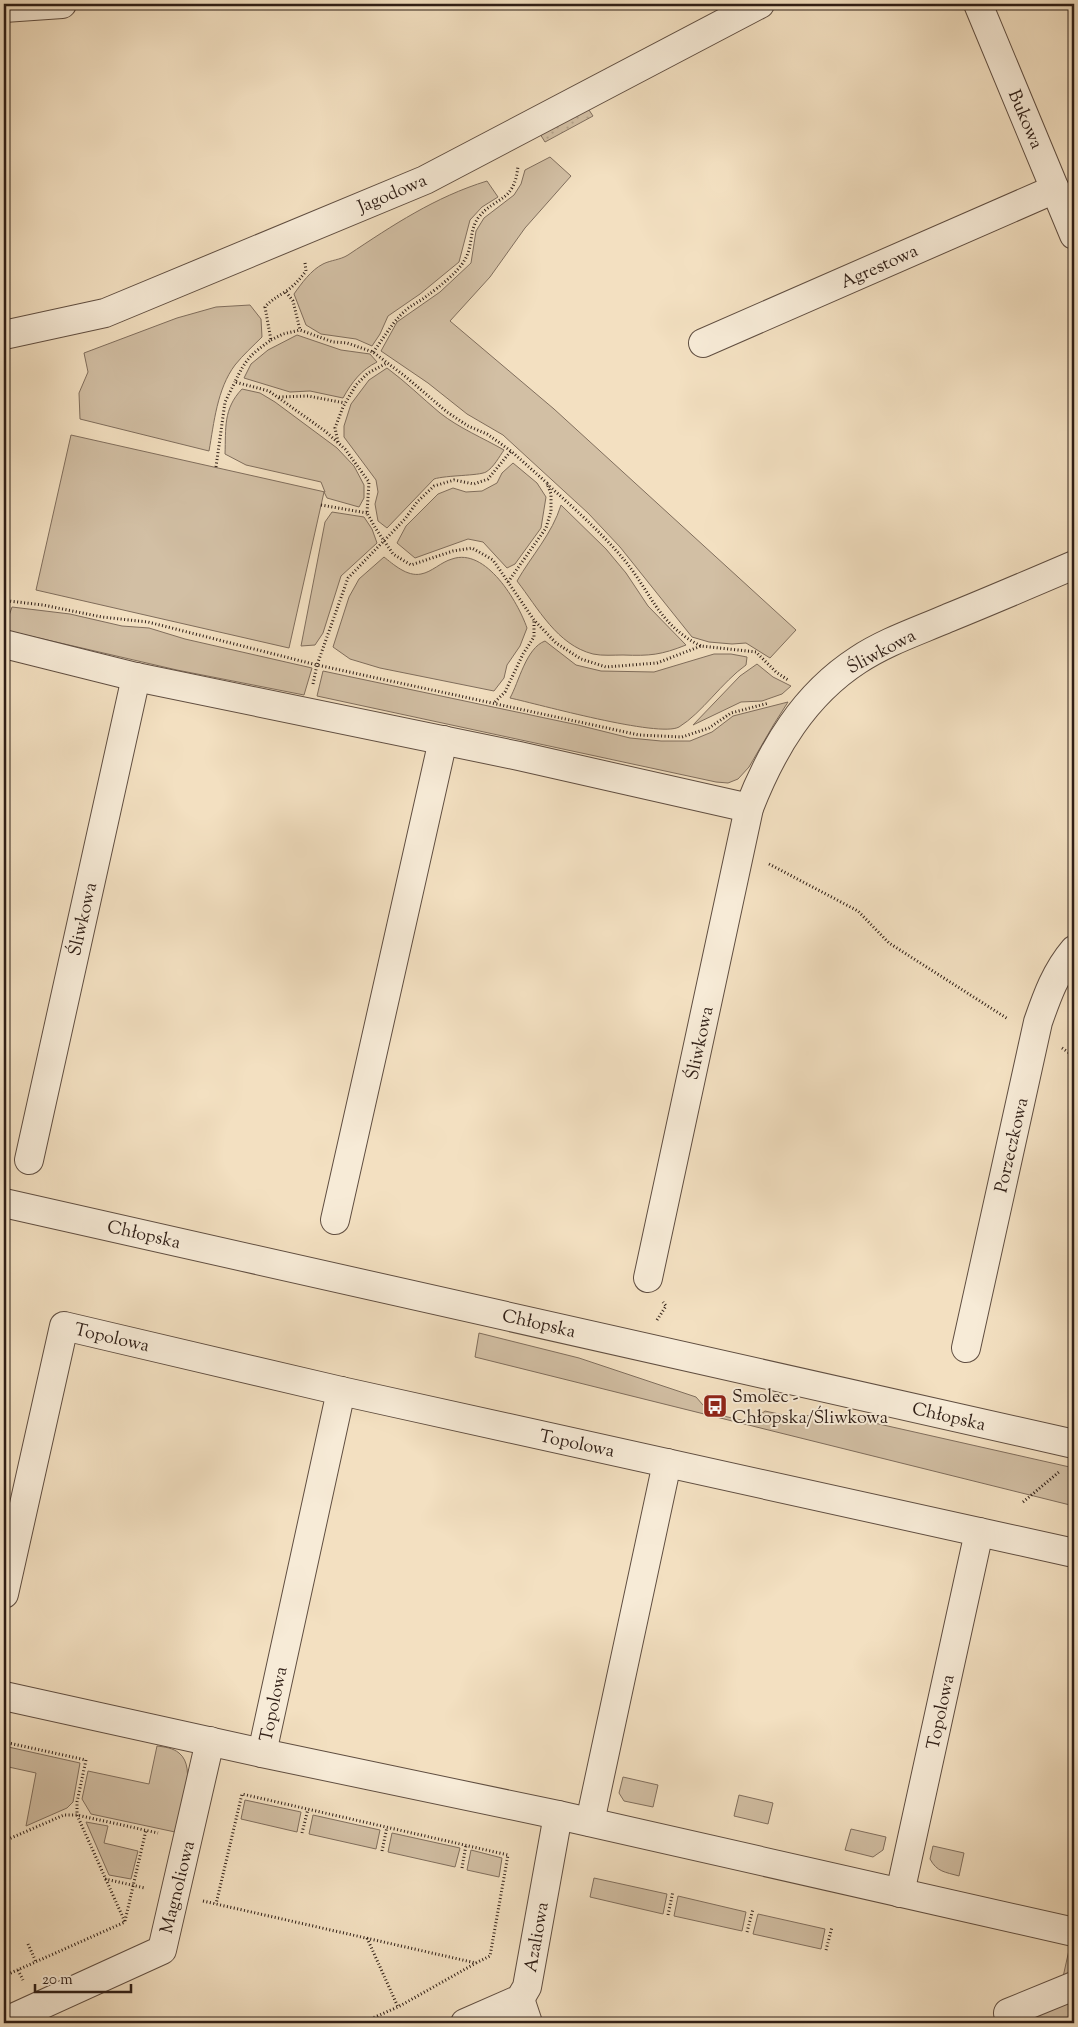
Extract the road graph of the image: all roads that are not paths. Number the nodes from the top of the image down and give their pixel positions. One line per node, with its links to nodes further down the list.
1 (62, 4): 4 (street)
2 (760, 4): 7 (street, Jagodowa)
3 (978, 4): 5 (street, Bukowa)
4 (4, 8)
5 (1055, 189): 6 (street, Bukowa); 8 (street, Agrestowa)
6 (1074, 235)
7 (4, 335)
8 (703, 343)
9 (1074, 565): 13 (street, Śliwkowa)
10 (4, 644): 11 (street)
11 (136, 677): 12 (street); 15 (street, Śliwkowa)
12 (443, 740): 13 (street); 17 (street)
13 (749, 808): 18 (street, Śliwkowa)
14 (1074, 950): 19 (street, Porzeczkowa)
15 (29, 1160)
16 (4, 1203): 21 (street, Chłopska)
17 (336, 1220)
18 (648, 1278)
19 (966, 1348)
20 (341, 1391): 22 (street, Topolowa); 25 (street, Topolowa); 28 (street, Topolowa)
21 (1070, 1456)
22 (666, 1463): 23 (street, Topolowa); 30 (street)
23 (979, 1532): 24 (street, Topolowa); 31 (street, Topolowa)
24 (1074, 1554)
25 (4, 1594)
26 (4, 1696): 27 (street, Topolowa)
27 (210, 1741): 28 (street, Topolowa); 36 (street, Magnoliowa)
28 (262, 1753): 29 (street, Topolowa)
29 (558, 1815): 30 (street, Topolowa); 34 (street, Azaliowa)
30 (590, 1822): 31 (street, Topolowa)
31 (900, 1893): 32 (street, Topolowa)
32 (1074, 1932)
33 (1074, 1986): 35 (street)
34 (524, 2011): 37 (street, Azaliowa)
35 (1008, 2013)
36 (4, 2022)
37 (464, 2023)

